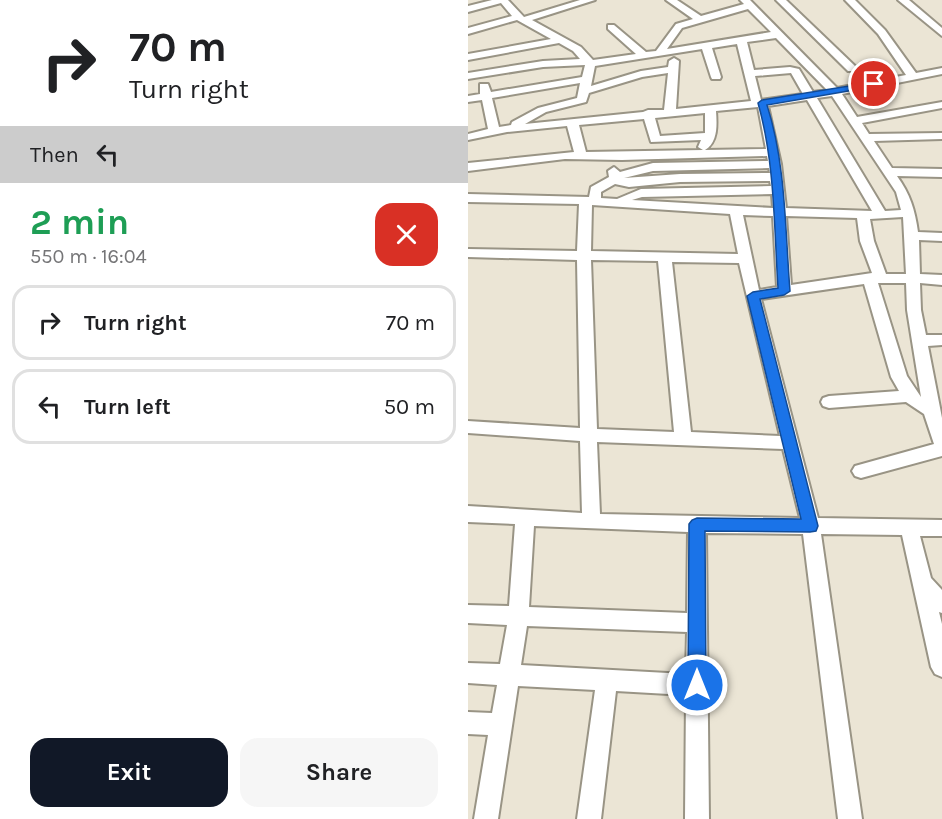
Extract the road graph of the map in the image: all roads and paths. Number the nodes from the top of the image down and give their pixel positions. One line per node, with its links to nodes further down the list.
1 (671, 0): 9 (street)
2 (781, 0): 23 (street)
3 (850, 0): 29 (street)
4 (903, 0): 12 (street)
5 (582, 1): 8 (street)
6 (747, 3): 9 (street); 13 (street)
7 (468, 9): 8 (street)
8 (521, 18): 11 (street); 14 (street)
9 (699, 19): 18 (street)
10 (611, 27): 19 (street)
11 (468, 31)
12 (942, 33)
13 (780, 34): 15 (street); 31 (street)
14 (560, 40): 20 (street); 21 (street)
15 (741, 40): 16 (street); 25 (street)
16 (706, 46): 17 (street); 28 (street)
17 (675, 51): 18 (street); 22 (street)
18 (659, 53): 19 (street)
19 (643, 56): 21 (street)
20 (468, 57)
21 (590, 63): 26 (street); 30 (street)
22 (673, 69): 30 (street); 38 (street)
23 (852, 69)
24 (942, 71): 29 (street)
25 (749, 73): 33 (street); 35 (street)
26 (480, 74): 27 (street); 32 (street)
27 (468, 76)
28 (716, 77)
29 (913, 77): 31 (street)
30 (586, 85): 32 (street); 42 (street)
31 (835, 92): 33 (street); 40 (street)
32 (486, 96): 34 (street); 43 (street)
33 (808, 96): 35 (street); 65 (street)
34 (468, 99)
35 (759, 103): 37 (street); 51 (street)
36 (942, 105): 40 (street)
37 (710, 107): 38 (street); 44 (street)
38 (670, 111): 39 (street)
39 (648, 113): 41 (street); 44 (street)
40 (855, 121): 47 (street)
41 (572, 122): 42 (street); 49 (street)
42 (507, 129): 43 (street)
43 (494, 132): 46 (street)
44 (708, 136): 48 (street)
45 (942, 136): 47 (street)
46 (468, 137)
47 (867, 138): 53 (street)
48 (703, 154): 50 (street); 51 (street)
49 (581, 155): 50 (street); 52 (street)
50 (608, 156): 55 (street)
51 (774, 158): 55 (street); 56 (street)
52 (468, 167)
53 (889, 172): 54 (street); 63 (street)
54 (942, 173)
55 (615, 178): 56 (street); 58 (street)
56 (776, 183): 59 (street); 62 (street)
57 (468, 198): 58 (street); 60 (street)
58 (591, 202): 59 (street); 69 (street)
59 (620, 203): 61 (street)
60 (468, 205)
61 (736, 212): 62 (street); 71 (street)
62 (778, 212): 64 (street); 75 (street)
63 (909, 213): 65 (street); 66 (street)
64 (863, 215): 65 (street); 72 (street)
65 (881, 215)
66 (912, 236): 67 (street); 73 (street)
67 (942, 237)
68 (468, 253): 69 (street)
69 (584, 256): 70 (street); 84 (street)
70 (665, 258): 71 (street); 85 (street)
71 (746, 259): 76 (street)
72 (875, 277): 73 (street); 75 (street); 80 (street)
73 (913, 277): 74 (street); 78 (street)
74 (942, 280)
75 (784, 291): 76 (street)
76 (753, 296): 86 (street)
77 (942, 340): 78 (street)
78 (919, 341): 79 (street)
79 (934, 379): 82 (street)
80 (910, 396): 81 (street); 82 (street)
81 (829, 402)
82 (932, 410): 87 (street)
83 (468, 427): 84 (street)
84 (589, 435): 85 (street); 92 (street)
85 (683, 438): 86 (street)
86 (790, 442): 94 (street)
87 (942, 444)
88 (942, 449): 89 (street)
89 (861, 471)
90 (468, 514): 91 (street)
91 (525, 518): 92 (street); 100 (street)
92 (591, 521): 93 (street)
93 (697, 524): 94 (street); 101 (street)
94 (810, 526): 95 (street); 112 (street)
95 (909, 527): 96 (street); 97 (street)
96 (942, 528)
97 (921, 581): 98 (street); 102 (street)
98 (942, 604)
99 (468, 614): 100 (street)
100 (518, 617): 101 (street); 104 (street)
101 (697, 622): 106 (street)
102 (942, 667)
103 (468, 673): 104 (street)
104 (507, 677): 105 (street); 108 (street)
105 (607, 681): 106 (street); 110 (street)
106 (697, 685): 111 (street)
107 (468, 723): 108 (street)
108 (500, 724): 109 (street)
109 (486, 819)
110 (589, 819)
111 (697, 819)
112 (850, 819)

